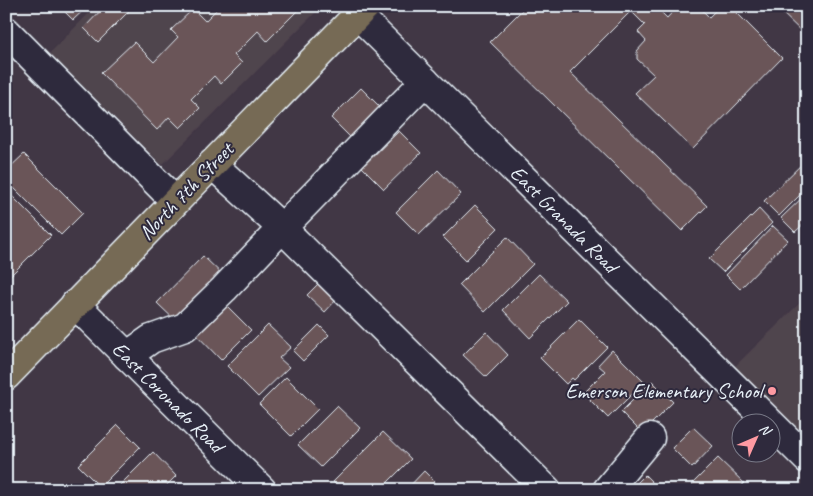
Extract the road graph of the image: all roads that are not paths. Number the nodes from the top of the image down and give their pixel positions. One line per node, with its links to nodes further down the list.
1 (362, 10): 3 (street, East Granada Road); 4 (main road, North 7th Street)
2 (6, 31): 5 (street)
3 (425, 81): 6 (street); 11 (street, East Granada Road)
4 (212, 164): 5 (main road, North 7th Street); 6 (street)
5 (176, 201): 7 (main road, North 7th Street)
6 (282, 228): 8 (street); 13 (street)
7 (75, 304): 8 (street, East Coronado Road); 9 (main road, North 7th Street)
8 (127, 356): 12 (street, East Coronado Road)
9 (6, 376)
10 (650, 438): 14 (street)
11 (807, 460)
12 (262, 490)
13 (547, 490)
14 (607, 490)

